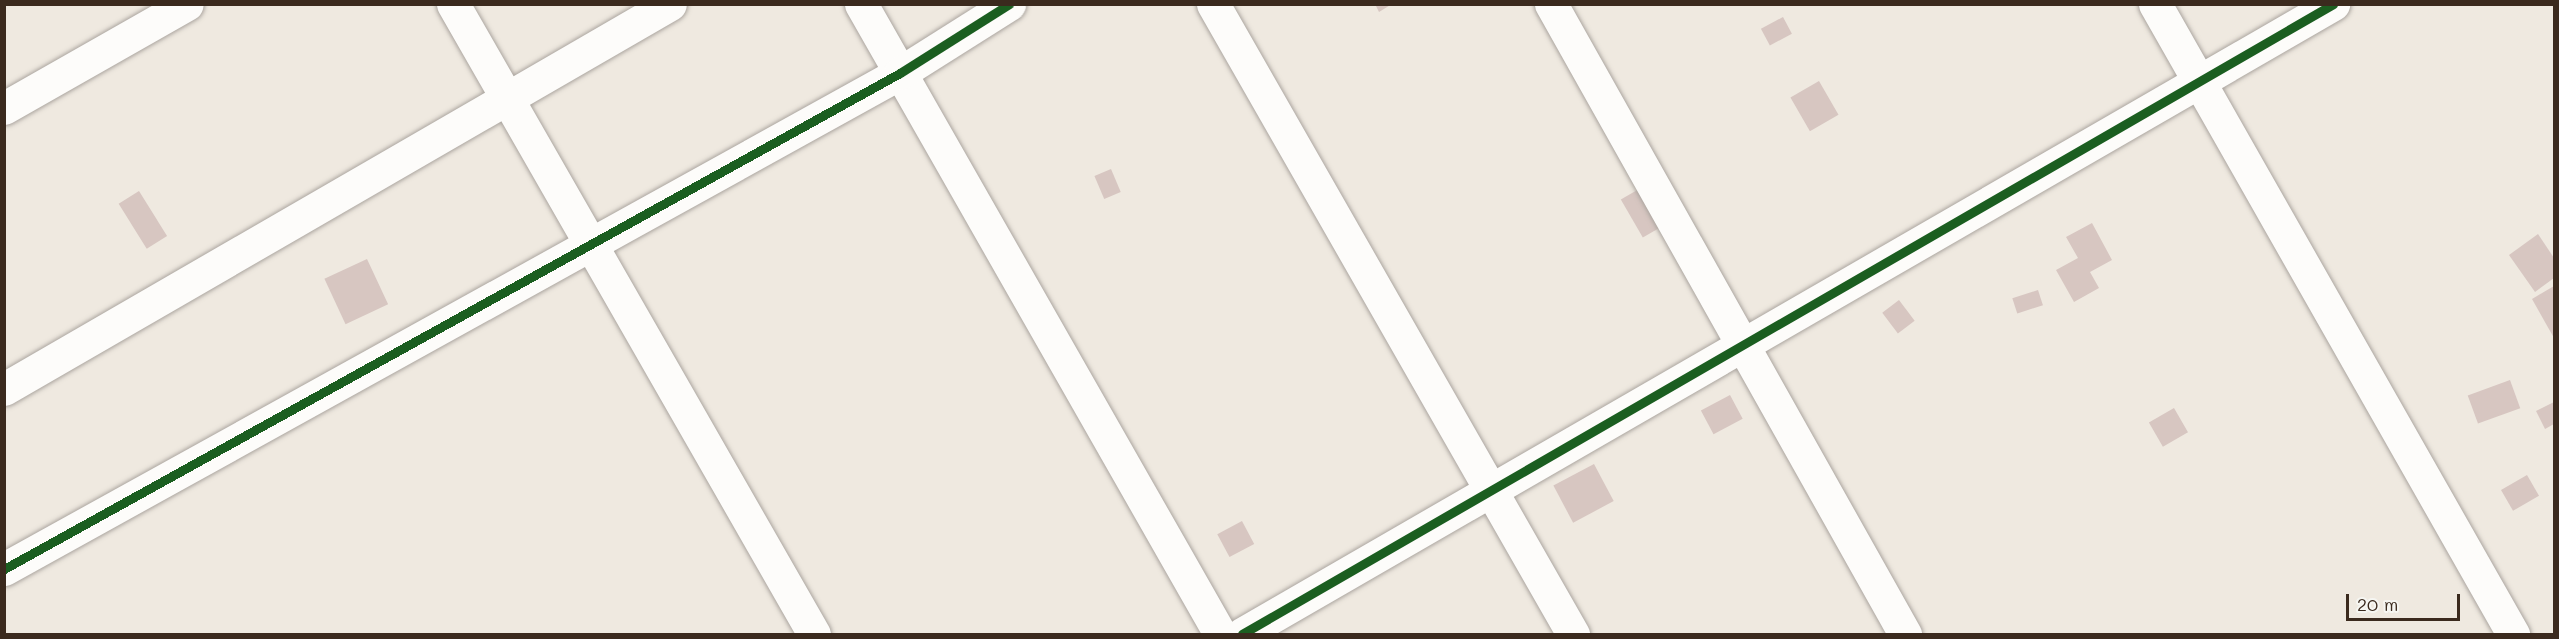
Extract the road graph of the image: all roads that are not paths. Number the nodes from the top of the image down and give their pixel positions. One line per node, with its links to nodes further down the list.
1 (187, 4): 13 (street)
2 (453, 4): 12 (street)
3 (670, 4): 12 (street)
4 (861, 4): 10 (street)
5 (1009, 4): 10 (street)
6 (1213, 4): 17 (street)
7 (1551, 4): 15 (street)
8 (2155, 4): 11 (street)
9 (2333, 4): 11 (street)
10 (900, 73): 14 (street); 20 (street)
11 (2200, 82): 15 (street); 24 (street)
12 (506, 98): 14 (street); 16 (street)
13 (4, 108)
14 (590, 245): 18 (street); 19 (street)
15 (1745, 344): 17 (street); 23 (street)
16 (4, 388)
17 (1492, 490): 21 (street); 22 (street)
18 (4, 569)
19 (814, 634)
20 (1220, 634)
21 (1242, 634)
22 (1573, 634)
23 (1905, 634)
24 (2513, 634)

